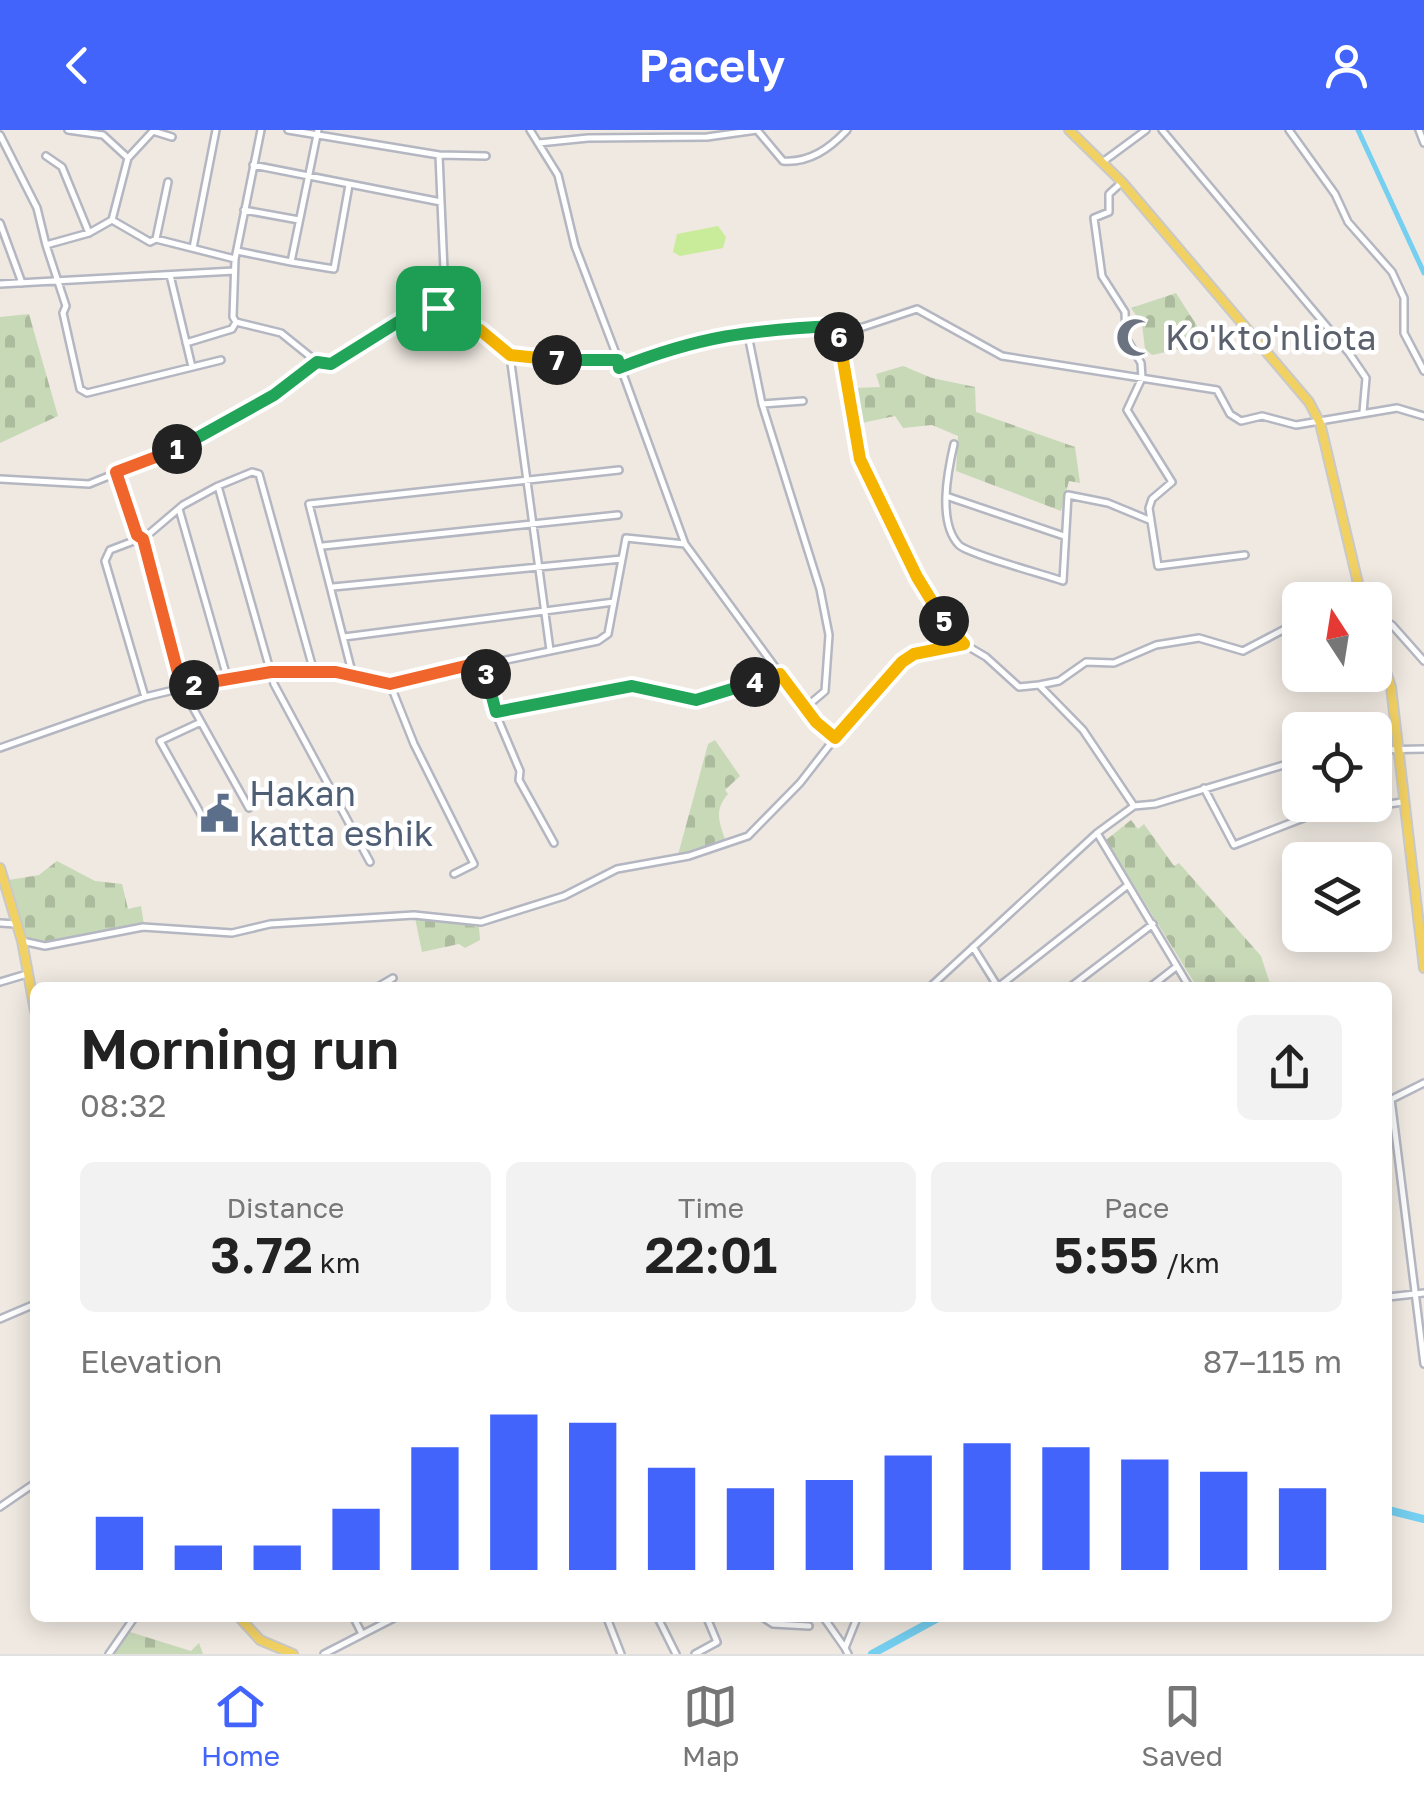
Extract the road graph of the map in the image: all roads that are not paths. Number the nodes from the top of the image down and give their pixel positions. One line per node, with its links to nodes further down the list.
1 (68, 130): 21 (street)
2 (216, 130): 36 (street)
3 (261, 130): 23 (street)
4 (288, 130): 13 (street)
5 (530, 130): 17 (street)
6 (848, 130): 12 (street)
7 (1069, 130): 22 (main road)
8 (1146, 130): 22 (street)
9 (1162, 130): 60 (street)
10 (1289, 130): 56 (street)
11 (1419, 130): 16 (street)
12 (730, 132): 17 (street)
13 (317, 133): 19 (street); 24 (street)
14 (0, 135): 35 (street)
15 (172, 137): 21 (street)
16 (1424, 143)
17 (539, 144): 52 (street)
18 (46, 156): 33 (street)
19 (439, 156): 20 (street); 28 (street)
20 (486, 156)
21 (128, 158): 30 (street)
22 (1104, 162): 26 (main road)
23 (253, 165): 24 (street); 29 (street)
24 (308, 178): 27 (street); 31 (street)
25 (168, 182): 34 (street)
26 (1122, 182): 57 (street); 62 (main road)
27 (349, 185): 28 (street); 39 (street)
28 (441, 202): 45 (street)
29 (244, 210): 31 (street); 37 (street)
30 (112, 220): 33 (street); 34 (street)
31 (298, 220): 39 (street)
32 (0, 223): 44 (street)
33 (89, 233): 35 (street)
34 (156, 239): 36 (street)
35 (46, 245): 42 (street)
36 (194, 248): 38 (street)
37 (237, 251): 38 (street); 39 (street)
38 (235, 259): 40 (street)
39 (291, 262)
40 (234, 271): 41 (street); 46 (street)
41 (170, 275): 42 (street); 49 (street)
42 (57, 282): 44 (street); 54 (street)
43 (0, 284): 44 (street)
44 (22, 284)
45 (438, 308): 50 (street); 53 (street)
46 (236, 322): 49 (street); 53 (street)
47 (836, 326): 48 (street); 57 (street); 88 (street)
48 (748, 330): 55 (street); 59 (street)
49 (186, 343): 54 (street)
50 (510, 355): 52 (street); 67 (street)
51 (221, 360): 54 (street)
52 (618, 360): 55 (street)
53 (317, 362): 65 (street)
54 (192, 367)
55 (619, 368): 76 (street)
56 (1424, 371)
57 (1142, 378): 62 (street); 72 (street)
58 (803, 401): 59 (street)
59 (762, 404): 102 (street)
60 (1363, 412): 61 (street); 62 (street)
61 (1424, 416)
62 (1320, 423): 81 (main road)
63 (954, 444): 69 (street)
64 (619, 470): 67 (street)
65 (116, 472): 66 (street); 75 (street)
66 (0, 478)
67 (527, 482): 73 (street); 77 (street)
68 (218, 486): 70 (street); 92 (street); 93 (street)
69 (947, 496): 74 (street); 74 (street)
70 (180, 509): 75 (street); 96 (street)
71 (618, 515): 73 (street)
72 (1149, 520): 74 (street); 78 (street)
73 (532, 525): 77 (street); 80 (street)
74 (1064, 536)
75 (141, 539): 99 (street); 101 (street)
76 (685, 544): 79 (street); 94 (street)
77 (322, 546): 82 (street)
78 (1245, 555)
79 (622, 558): 80 (street); 83 (street)
80 (538, 567): 82 (street); 84 (street)
81 (1358, 582)
82 (332, 587): 87 (street)
83 (615, 602): 84 (street); 89 (street)
84 (543, 611): 87 (street); 89 (street)
85 (1392, 625): 90 (street)
86 (1282, 630): 98 (street)
87 (344, 636): 95 (street)
88 (964, 644): 98 (street); 105 (street)
89 (550, 650): 91 (street)
90 (1424, 661)
91 (482, 662): 97 (street); 103 (street)
92 (271, 672): 93 (street); 96 (street); 118 (street)
93 (314, 672): 95 (street)
94 (780, 674): 102 (street); 103 (street)
95 (353, 676): 97 (street)
96 (227, 677): 99 (street)
97 (390, 684): 120 (street)
98 (1039, 685): 113 (street)
99 (182, 688): 101 (street); 104 (street)
100 (1392, 692): 108 (main road)
101 (144, 696): 106 (street)
102 (805, 708): 105 (street)
103 (496, 712): 117 (street)
104 (201, 722): 114 (street); 115 (street)
105 (835, 738): 125 (street)
106 (0, 748)
107 (1392, 749): 108 (street)
108 (1398, 749): 109 (street); 112 (main road)
109 (1424, 749)
110 (1282, 765): 111 (street)
111 (1204, 788): 112 (street); 113 (street)
112 (1402, 802): 128 (main road)
113 (1134, 806): 116 (street)
114 (249, 808)
115 (202, 816)
116 (1097, 832): 121 (street); 126 (street)
117 (554, 843)
118 (370, 862)
119 (0, 868): 123 (main road)
120 (454, 874)
121 (1128, 884): 124 (street); 135 (street)
122 (0, 923): 123 (street)
123 (16, 924): 125 (main road)
124 (1152, 924): 127 (street); 136 (street)
125 (22, 941): 129 (main road)
126 (973, 948): 133 (street); 134 (street)
127 (1176, 968): 137 (street); 138 (street)
128 (1424, 968)
129 (27, 974): 131 (street); 139 (main road)
130 (393, 978): 132 (street)
131 (0, 982)
132 (386, 982)
133 (936, 982)
134 (994, 982)
135 (1003, 982)
136 (1077, 982)
137 (1157, 982)
138 (1186, 982)
139 (30, 988)
140 (1424, 1083): 141 (street)
141 (1392, 1099)
142 (1392, 1122): 144 (street)
143 (1424, 1293): 144 (street)
144 (1415, 1294): 145 (street); 148 (street)
145 (1392, 1297)
146 (30, 1306): 147 (street)
147 (0, 1319)
148 (1424, 1364)
149 (30, 1486): 150 (street)
150 (0, 1507)
151 (131, 1622): 164 (street)
152 (244, 1622): 165 (main road)
153 (356, 1622): 162 (street)
154 (386, 1622): 162 (street)
155 (609, 1622): 167 (street)
156 (660, 1622): 168 (street)
157 (708, 1622): 169 (street)
158 (769, 1622): 161 (street)
159 (827, 1622): 163 (street)
160 (856, 1622): 163 (street)
161 (809, 1626)
162 (362, 1634): 166 (street)
163 (846, 1651)
164 (109, 1654)
165 (293, 1654)
166 (324, 1654)
167 (621, 1654)
168 (676, 1654)
169 (695, 1654)

